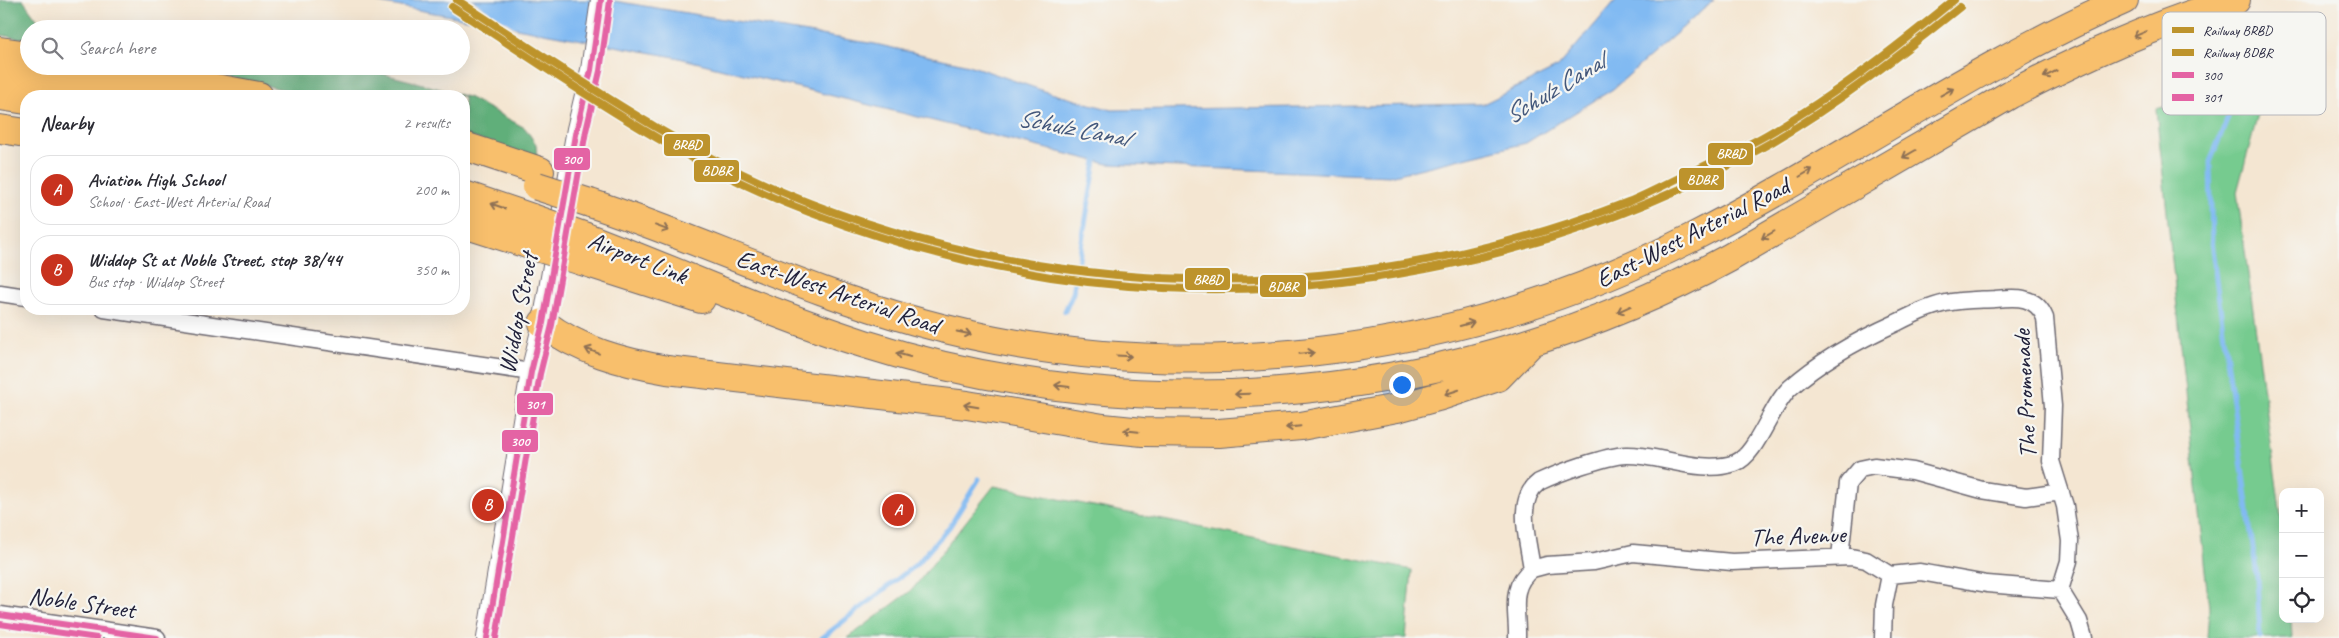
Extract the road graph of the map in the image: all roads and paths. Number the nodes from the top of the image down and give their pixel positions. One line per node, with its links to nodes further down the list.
1 (601, 0): 26 (street, Widdop Street)
2 (2124, 0): 18 (highway, East-West Arterial Road, one-way to 2)
3 (2236, 0): 4 (highway, East-West Arterial Road, one-way to 4)
4 (2201, 12)
5 (2162, 26): 27 (highway, East-West Arterial Road, one-way to 27)
6 (0, 51): 7 (highway)
7 (20, 54)
8 (0, 73): 10 (highway)
9 (144, 75): 11 (highway)
10 (103, 90)
11 (226, 90)
12 (0, 96): 13 (highway)
13 (20, 99)
14 (0, 129): 15 (highway)
15 (20, 132)
16 (470, 149): 18 (highway)
17 (470, 165): 18 (highway)
18 (539, 178)
19 (470, 198): 21 (highway, Airport Link, one-way to 19)
20 (470, 225): 21 (highway)
21 (529, 231): 24 (highway, Airport Link, bridge)
22 (0, 293): 23 (street)
23 (20, 296)
24 (755, 303): 27 (highway, East-West Arterial Road, one-way to 24)
25 (145, 315): 28 (street)
26 (543, 323): 27 (highway, one-way to 26); 28 (street, Widdop Street)
27 (1532, 342)
28 (531, 372): 36 (street, Widdop Street)
29 (2061, 492): 30 (street); 31 (street, The Promenade); 33 (street, The Promenade)
30 (1840, 557): 31 (street, The Avenue); 32 (street, The Avenue)
31 (1532, 569): 37 (street)
32 (1890, 575): 33 (street); 38 (street)
33 (2060, 590): 39 (street)
34 (0, 615): 35 (street, Noble Street)
35 (157, 638)
36 (487, 638)
37 (1517, 638)
38 (1883, 638)
39 (2084, 638)

